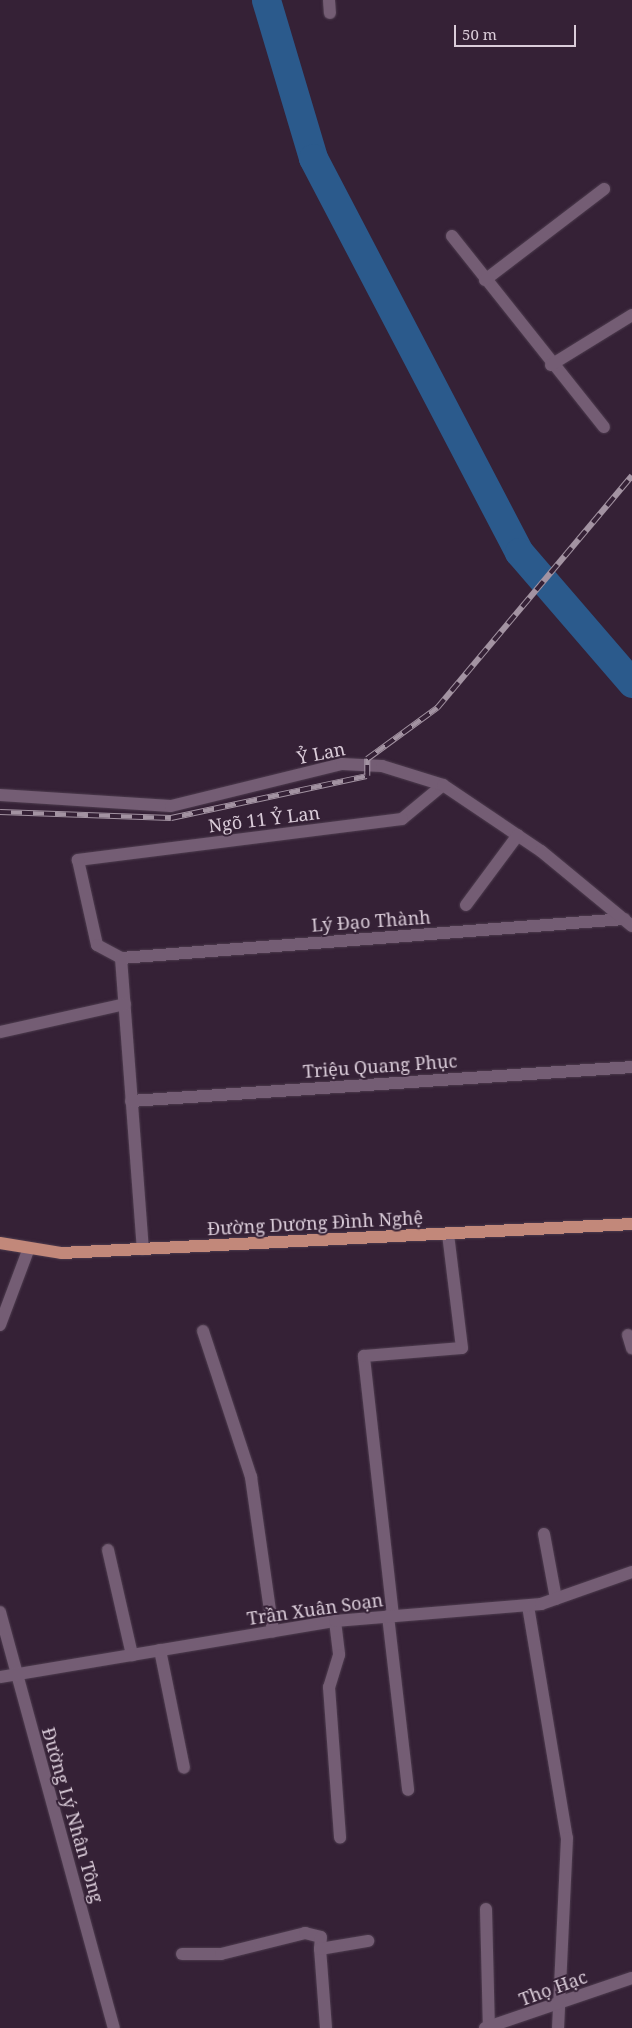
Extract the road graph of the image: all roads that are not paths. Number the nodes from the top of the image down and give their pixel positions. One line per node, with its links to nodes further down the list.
1 (604, 189): 3 (street)
2 (452, 236): 3 (street)
3 (485, 280): 5 (street)
4 (632, 315): 5 (street)
5 (551, 365): 6 (street)
6 (604, 427)
7 (443, 785): 8 (street, Ỷ Lan); 9 (street, Ỷ Lan); 12 (street, Ngõ 11 Ỷ Lan)
8 (0, 795)
9 (518, 835): 10 (street); 11 (street, Ỷ Lan)
10 (466, 905)
11 (628, 922): 12 (street, Lý Đạo Thành)
12 (121, 958): 13 (street)
13 (125, 1004): 14 (street); 16 (street)
14 (0, 1032)
15 (632, 1067): 16 (street, Triệu Quang Phục)
16 (131, 1101): 21 (street)
17 (632, 1224): 18 (main road, Đường Dương Đình Nghệ)
18 (448, 1234): 21 (main road, Đường Dương Đình Nghệ); 32 (street)
19 (0, 1243): 20 (main road, Đường Dương Đình Nghệ)
20 (29, 1248): 21 (main road, Đường Dương Đình Nghệ); 22 (street)
21 (143, 1249)
22 (0, 1325)
23 (202, 1331): 34 (street)
24 (628, 1335): 25 (street)
25 (632, 1348)
26 (544, 1534): 29 (street)
27 (108, 1550): 36 (street)
28 (632, 1572): 29 (street, Trần Xuân Soạn)
29 (556, 1599): 30 (street, Trần Xuân Soạn)
30 (528, 1606): 32 (street, Trần Xuân Soạn); 47 (street)
31 (0, 1612): 37 (street, Đường Lý Nhân Tông)
32 (390, 1616): 33 (street, Trần Xuân Soạn); 40 (street)
33 (335, 1620): 34 (street, Trần Xuân Soạn); 41 (street)
34 (273, 1631): 35 (street, Trần Xuân Soạn)
35 (160, 1650): 36 (street, Trần Xuân Soạn); 39 (street)
36 (132, 1655): 37 (street, Trần Xuân Soạn)
37 (15, 1675): 38 (street, Trần Xuân Soạn); 48 (street, Đường Lý Nhân Tông)
38 (0, 1677)
39 (184, 1768)
40 (408, 1790)
41 (340, 1838)
42 (486, 1909): 50 (street)
43 (368, 1941): 44 (street)
44 (320, 1949): 45 (street); 49 (street)
45 (182, 1954)
46 (632, 1978): 47 (street, Thọ Hạc)
47 (560, 2005): 50 (street, Thọ Hạc); 51 (street)
48 (114, 2028)
49 (326, 2028)
50 (487, 2028)
51 (558, 2028)

